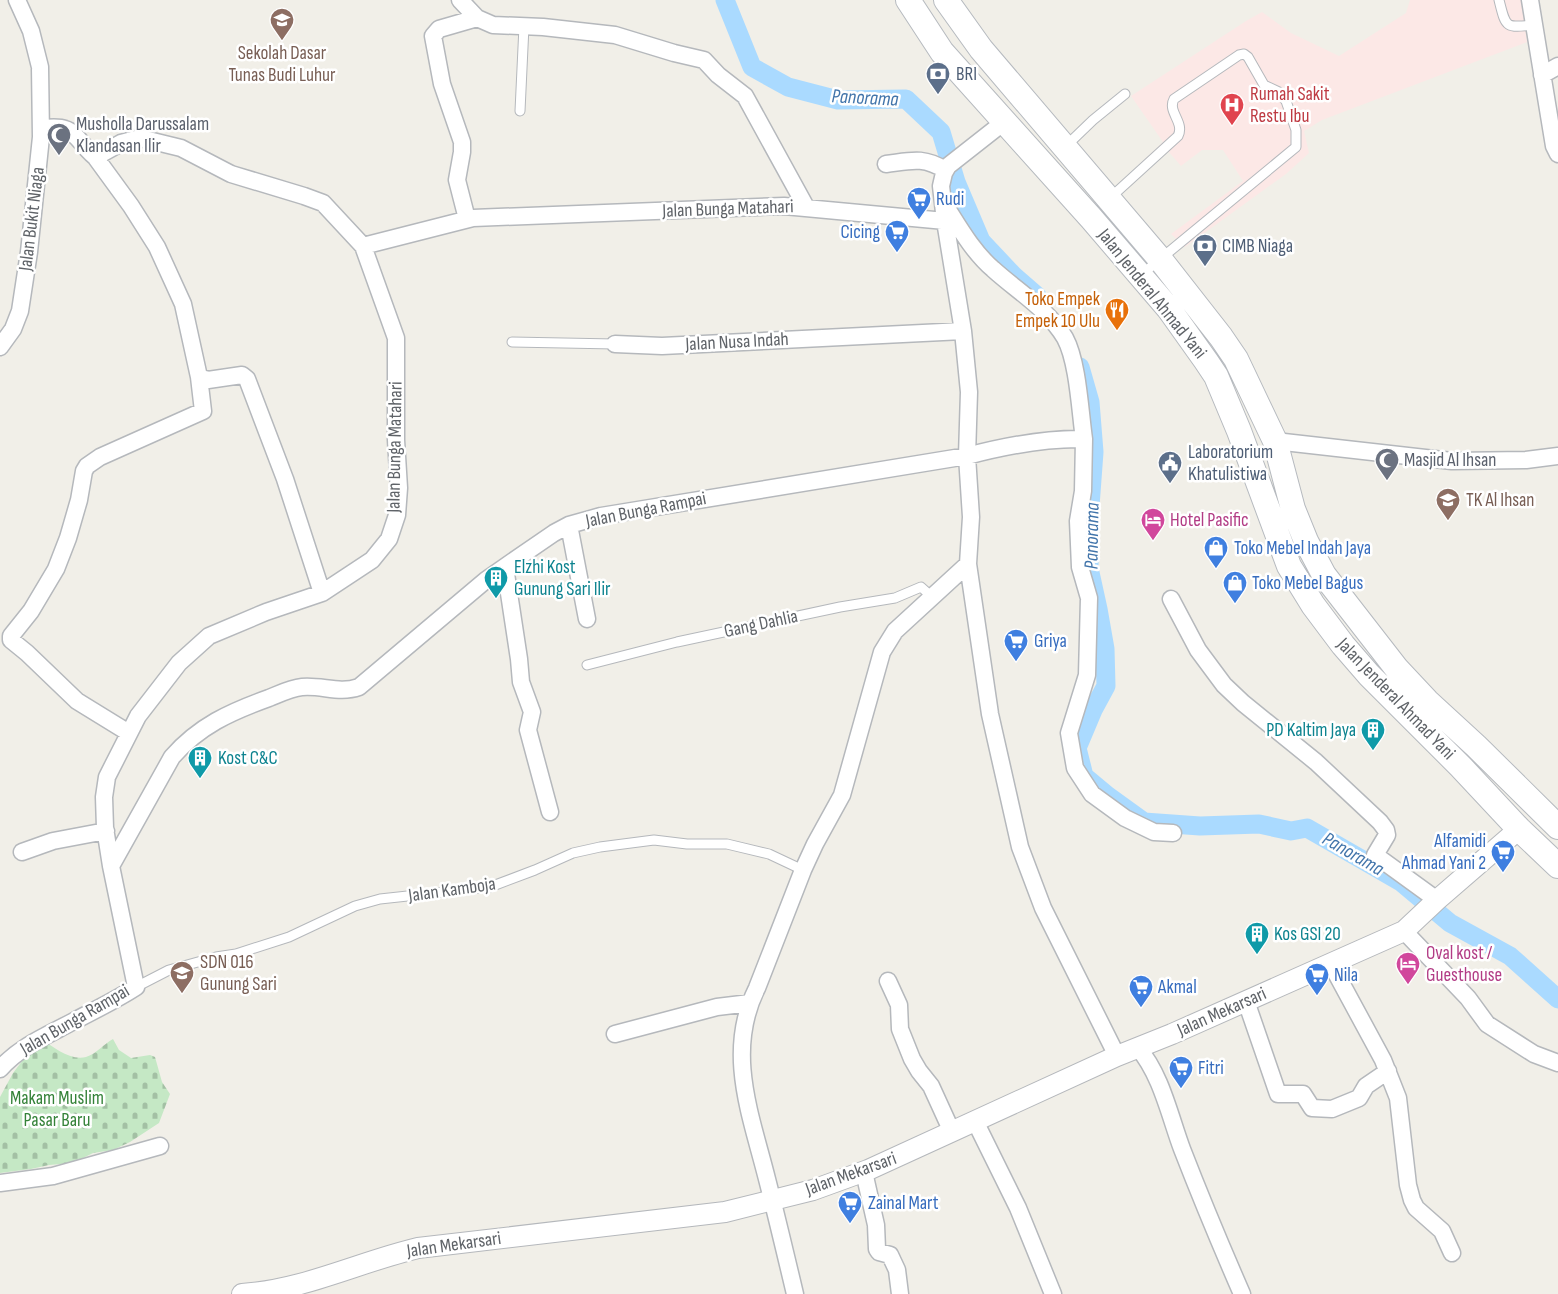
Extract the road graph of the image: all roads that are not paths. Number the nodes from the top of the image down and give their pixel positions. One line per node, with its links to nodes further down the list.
1 (17, 0): 15 (street, Jalan Bukit Niaga)
2 (460, 0): 7 (street)
3 (908, 0): 14 (main road, Jalan Jenderal Ahmad Yani)
4 (946, 0): 16 (main road, Jalan Jenderal Ahmad Yani)
5 (1499, 0): 8 (lane)
6 (1530, 0): 8 (street)
7 (477, 18): 9 (street); 24 (street)
8 (1534, 25): 11 (street)
9 (524, 26): 13 (lane); 23 (street)
10 (1558, 66): 11 (street)
11 (1542, 74): 17 (street)
12 (1125, 94): 16 (lane)
13 (520, 111)
14 (1004, 122): 20 (street); 28 (main road, Jalan Jenderal Ahmad Yani)
15 (41, 128): 18 (street); 32 (street, Jalan Bukit Niaga)
16 (1064, 148): 22 (main road, Jalan Jenderal Ahmad Yani)
17 (1558, 154)
18 (96, 158): 26 (street, Jalan Bunga Matahari); 33 (street)
19 (886, 164): 20 (street)
20 (947, 168): 21 (street)
21 (943, 200): 25 (street); 34 (street)
22 (1108, 200): 27 (main road, Jalan Jenderal Ahmad Yani); 27 (lane)
23 (806, 207): 24 (street, Jalan Bunga Matahari); 25 (street, Jalan Bunga Matahari)
24 (467, 219): 26 (street, Jalan Bunga Matahari)
25 (945, 221): 29 (street)
26 (363, 246): 41 (street, Jalan Bunga Matahari)
27 (1160, 259): 28 (lane); 35 (main road, Jalan Jenderal Ahmad Yani)
28 (1140, 275): 49 (main road, Jalan Jenderal Ahmad Yani)
29 (963, 331): 31 (street, Jalan Nusa Indah); 36 (street)
30 (512, 342): 31 (lane, Jalan Nusa Indah)
31 (615, 344)
32 (0, 347)
33 (199, 377): 41 (street); 46 (street)
34 (1084, 439): 36 (street, Jalan Bunga Rampai); 51 (street)
35 (1275, 441): 37 (street); 48 (main road, Jalan Jenderal Ahmad Yani)
36 (966, 456): 38 (street, Jalan Bunga Rampai); 39 (street)
37 (1558, 456)
38 (569, 525): 40 (street, Jalan Bunga Rampai); 44 (street)
39 (968, 564): 42 (street); 64 (street)
40 (505, 567): 47 (street); 53 (street, Jalan Bunga Rampai)
41 (322, 593): 46 (street, Jalan Bunga Matahari)
42 (931, 596): 45 (lane, Gang Dahlia); 55 (street)
43 (1171, 599): 56 (street)
44 (587, 619)
45 (587, 665)
46 (129, 733): 50 (street, Jalan Bunga Matahari)
47 (550, 812)
48 (1558, 827)
49 (1519, 829): 54 (main road, Jalan Jenderal Ahmad Yani); 56 (street, Jalan Mekarsari)
50 (106, 831): 52 (street); 53 (street, Jalan Bunga Matahari)
51 (1173, 833)
52 (22, 852)
53 (111, 866): 59 (street, Jalan Bunga Rampai)
54 (1558, 866)
55 (803, 870): 59 (lane, Jalan Kamboja); 61 (street)
56 (1422, 914): 57 (street, Jalan Mekarsari); 65 (street)
57 (1331, 964): 60 (street, Jalan Mekarsari); 67 (street)
58 (888, 981): 69 (street)
59 (136, 987): 66 (street, Jalan Bunga Rampai)
60 (1246, 1001): 63 (street, Jalan Mekarsari); 67 (street)
61 (750, 1003): 62 (street); 73 (street)
62 (615, 1034)
63 (1138, 1048): 64 (street, Jalan Mekarsari); 79 (street)
64 (1117, 1056): 68 (street, Jalan Mekarsari)
65 (1558, 1063)
66 (0, 1070)
67 (1388, 1071): 74 (street)
68 (975, 1121): 69 (street, Jalan Mekarsari); 78 (street)
69 (952, 1132): 71 (street, Jalan Mekarsari)
70 (160, 1146): 72 (street)
71 (864, 1172): 73 (street, Jalan Mekarsari); 77 (street)
72 (0, 1183)
73 (772, 1199): 75 (street, Jalan Mekarsari); 76 (street)
74 (1452, 1253)
75 (242, 1294)
76 (795, 1294)
77 (900, 1294)
78 (1053, 1294)
79 (1242, 1294)

